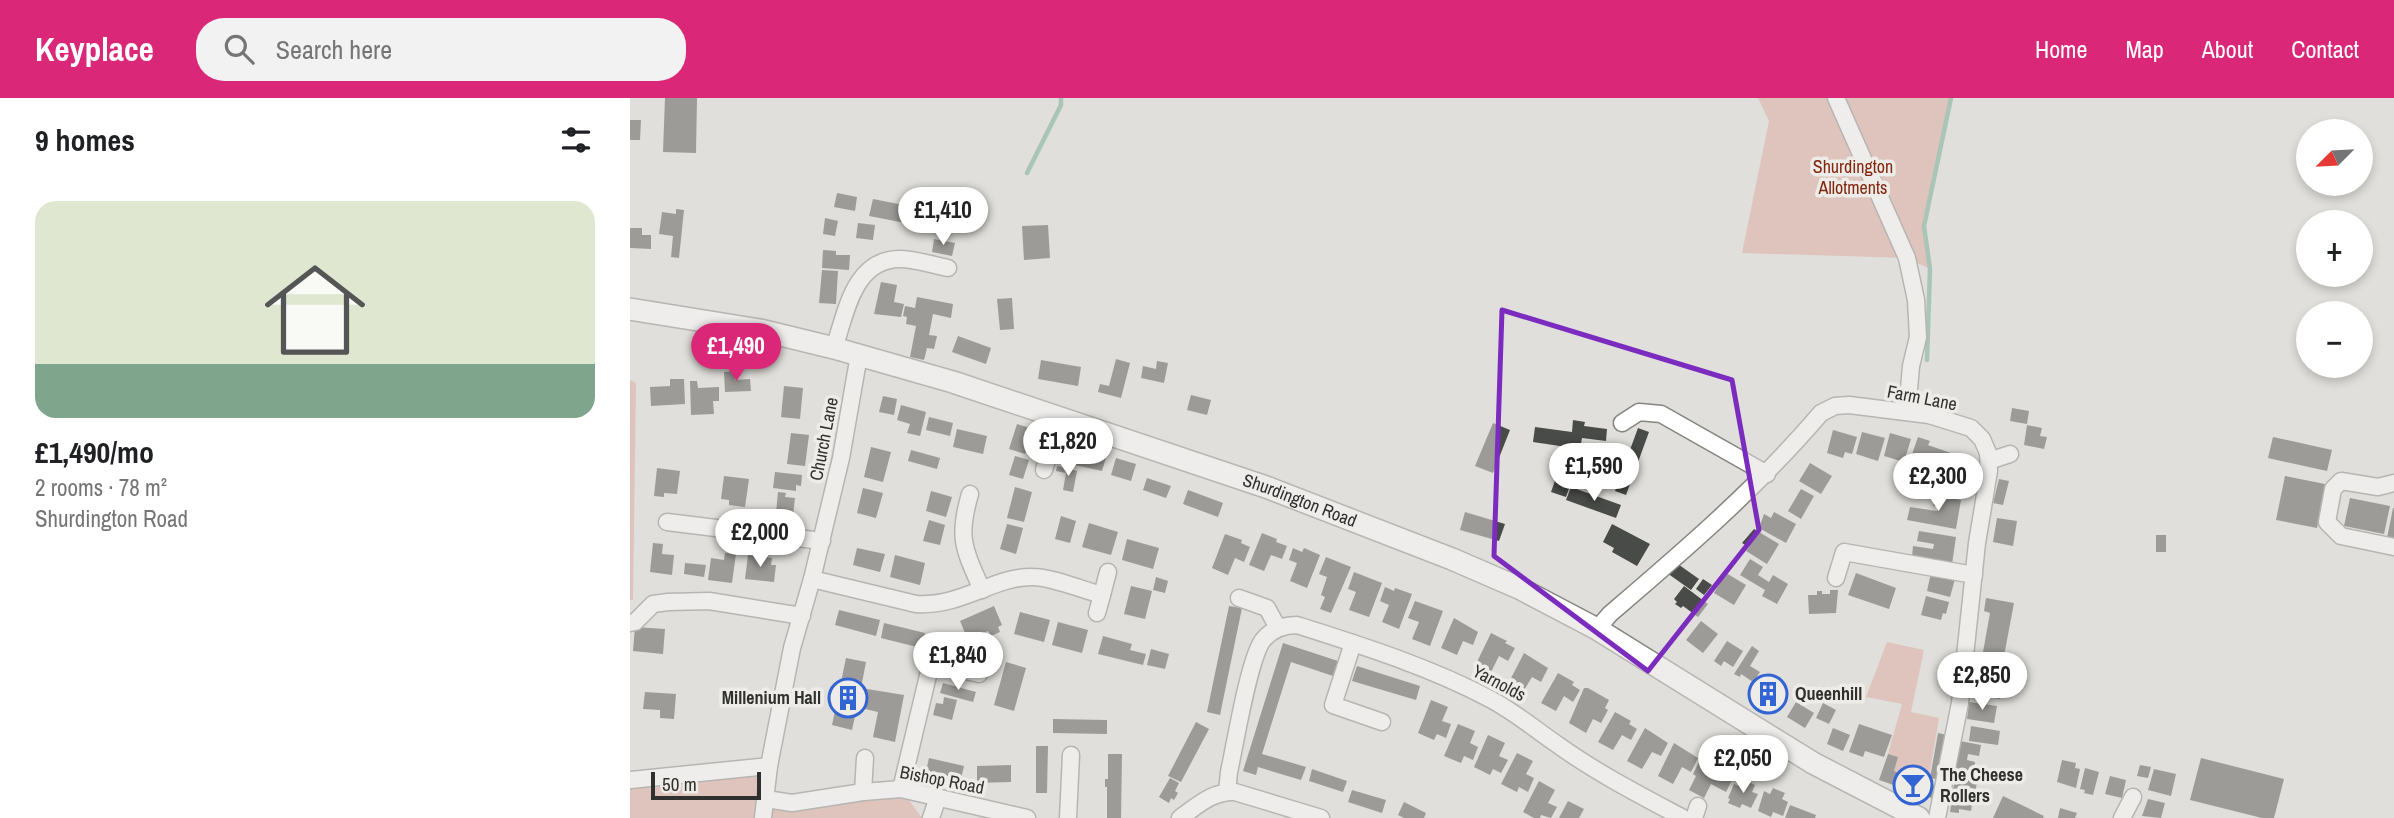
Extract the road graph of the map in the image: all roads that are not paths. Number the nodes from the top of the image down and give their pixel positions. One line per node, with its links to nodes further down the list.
1 (1836, 98): 6 (street)
2 (948, 268): 4 (street)
3 (630, 309): 4 (main road, Shurdington Road)
4 (834, 348): 5 (main road, Shurdington Road)
5 (859, 355): 7 (main road, Shurdington Road); 16 (street, Church Lane)
6 (1907, 412): 10 (street, Farm Lane); 12 (street, Farm Lane)
7 (1060, 417): 11 (street); 29 (main road, Shurdington Road)
8 (1622, 423): 12 (street)
9 (2010, 454): 10 (street)
10 (1989, 461): 19 (street)
11 (1044, 470)
12 (1767, 474): 29 (street, Farm Lane)
13 (2394, 483): 17 (street)
14 (971, 494): 22 (street)
15 (667, 522): 16 (street)
16 (822, 541): 21 (street, Church Lane)
17 (2394, 547)
18 (1108, 572): 23 (street)
19 (1975, 575): 20 (street); 51 (street)
20 (1836, 578)
21 (812, 579): 22 (street); 26 (street, Church Lane)
22 (982, 590): 23 (street)
23 (1102, 595): 25 (street)
24 (1239, 598): 28 (street)
25 (1097, 613)
26 (802, 616): 27 (street); 35 (street, Church Lane)
27 (630, 623)
28 (1278, 628): 30 (street, Yarnolds); 39 (street)
29 (1597, 629): 50 (main road, Shurdington Road)
30 (1353, 643): 32 (street); 49 (street, Yarnolds)
31 (979, 674): 37 (street)
32 (1382, 722)
33 (1071, 755): 46 (street)
34 (865, 758): 38 (street)
35 (769, 766): 36 (street); 42 (street, Church Lane)
36 (630, 780)
37 (901, 789): 38 (street, Bishop Road); 40 (street, Bishop Road)
38 (863, 792): 42 (street, Bishop Road)
39 (1227, 792): 47 (street); 48 (street)
40 (938, 797): 44 (street); 45 (street, Bishop Road)
41 (2133, 797): 52 (street)
42 (766, 799): 43 (street, Church Lane)
43 (763, 818)
44 (931, 818)
45 (1027, 818)
46 (1068, 818)
47 (1180, 818)
48 (1321, 818)
49 (1683, 818)
50 (1919, 818)
51 (1937, 818)
52 (2122, 818)

